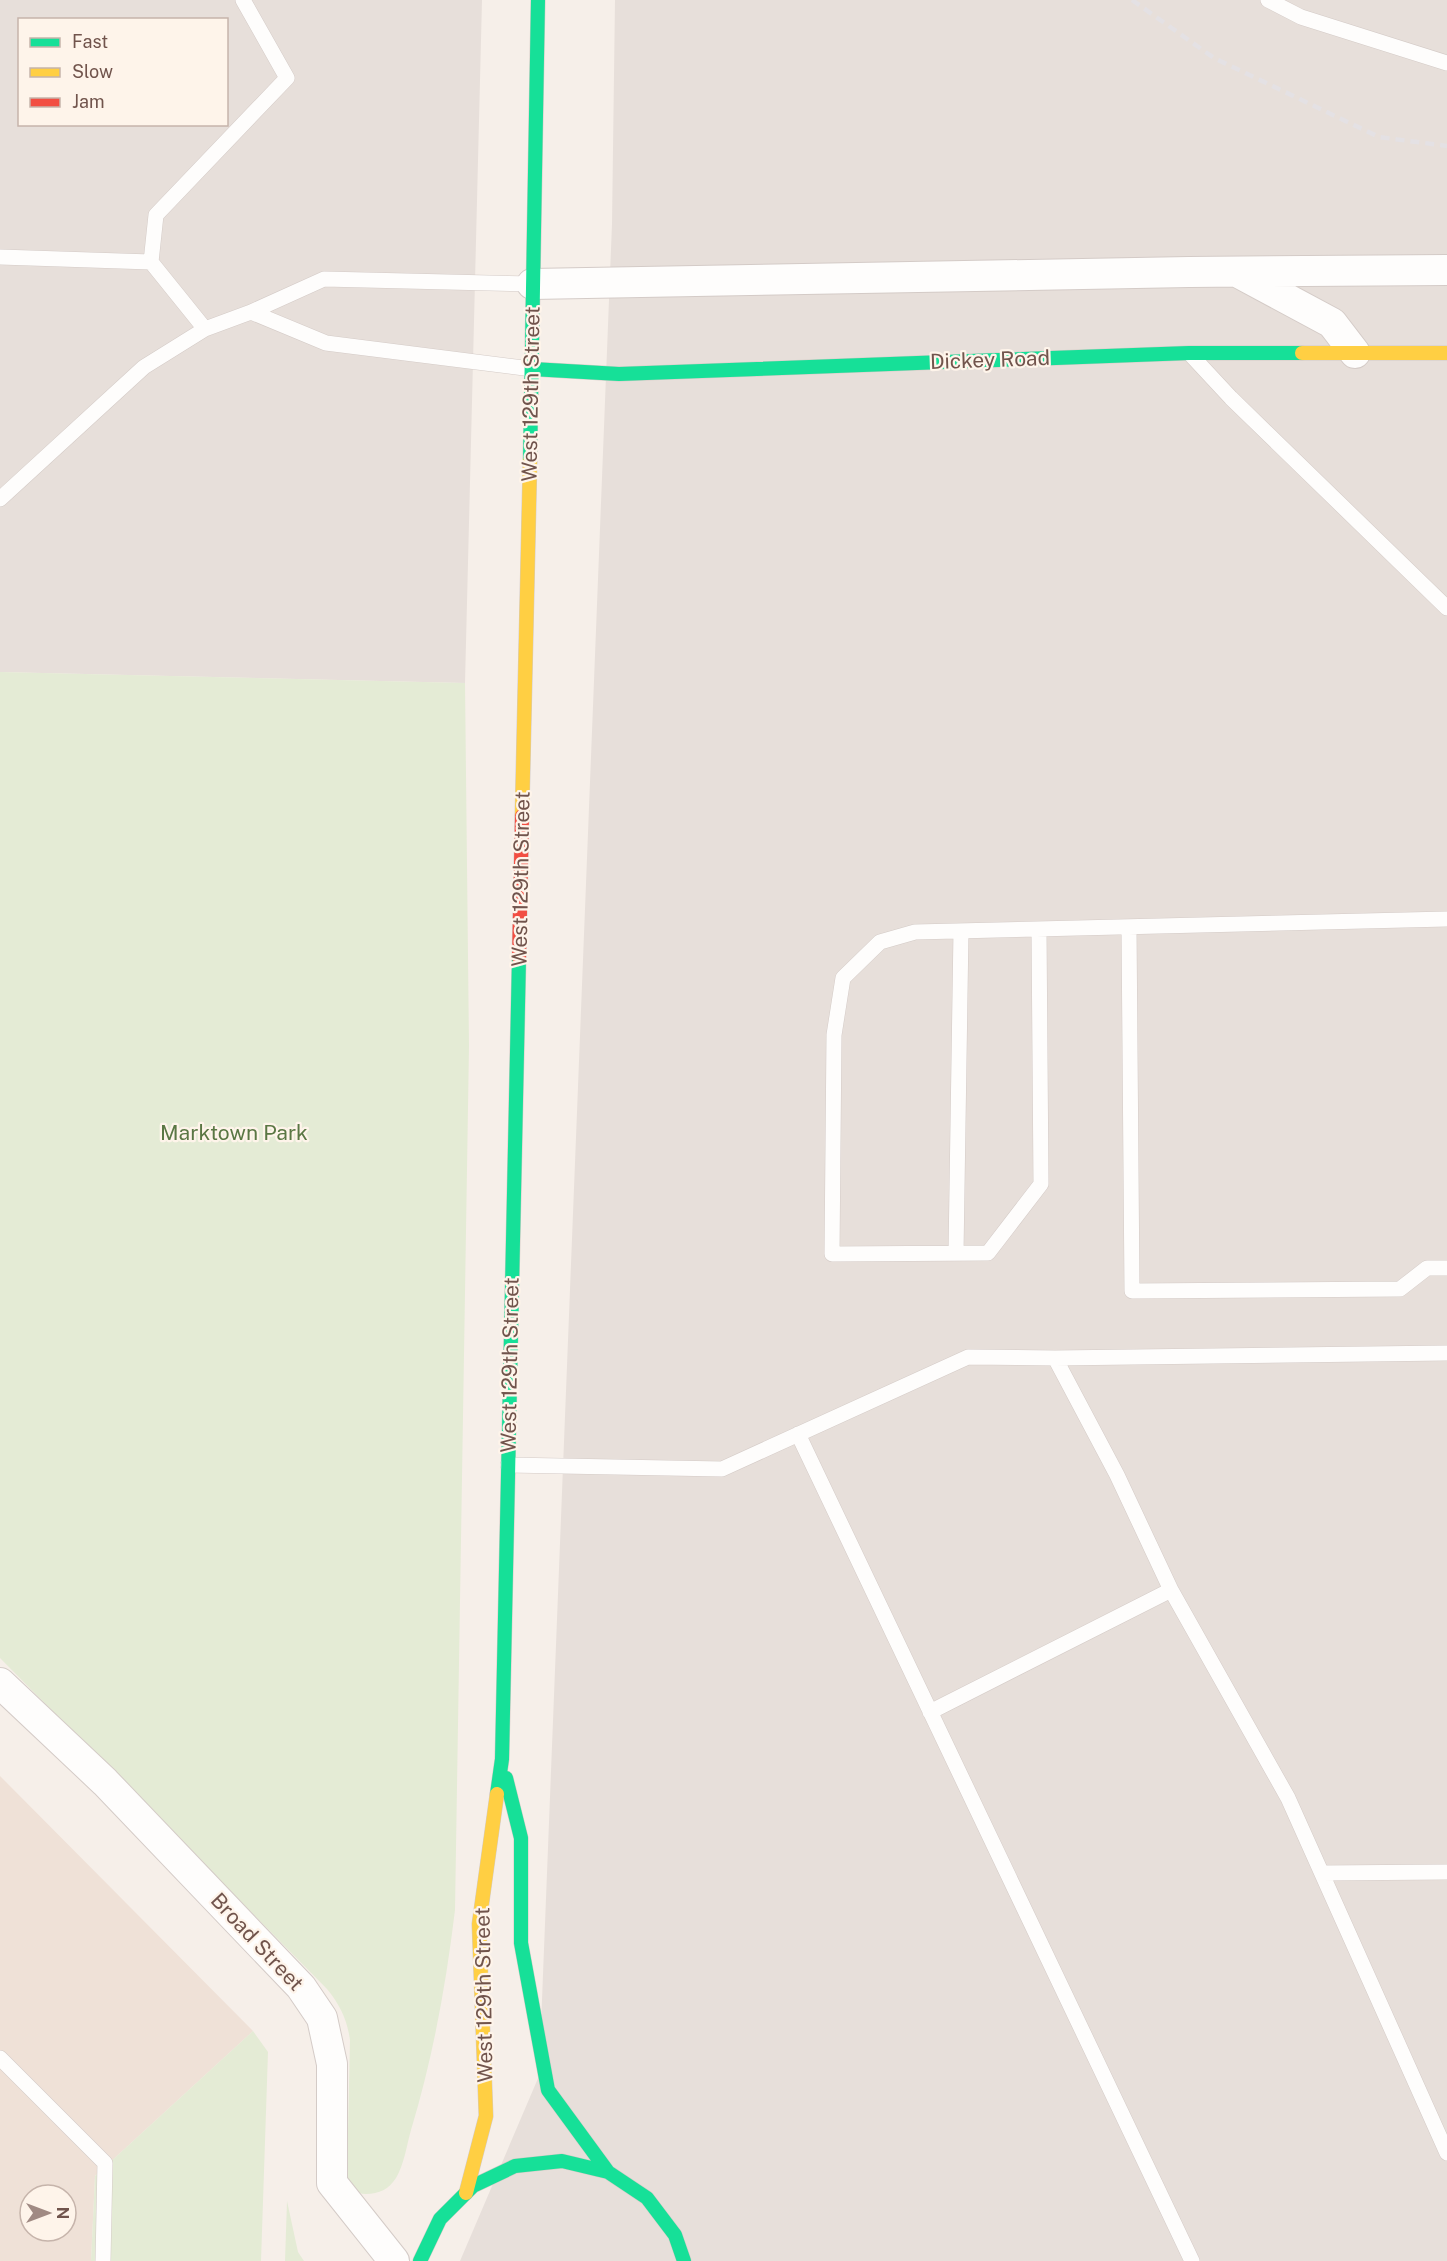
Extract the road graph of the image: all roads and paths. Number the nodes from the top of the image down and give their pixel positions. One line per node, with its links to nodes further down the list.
1 (243, 0): 6 (lane)
2 (538, 0): 9 (main road, West 129th Street)
3 (1268, 0): 4 (lane)
4 (1447, 63)
5 (0, 256): 6 (lane)
6 (151, 262): 11 (lane)
7 (1447, 270): 8 (street)
8 (1236, 271): 9 (street); 13 (street)
9 (532, 284): 10 (lane); 15 (main road, West 129th Street)
10 (251, 312): 11 (lane); 15 (lane)
11 (205, 329): 16 (lane)
12 (1189, 353): 13 (main road, Dickey Road); 15 (main road, Dickey Road); 17 (lane)
13 (1355, 353): 14 (main road, Dickey Road)
14 (1447, 353)
15 (532, 369): 27 (main road, West 129th Street)
16 (0, 499)
17 (1447, 608)
18 (1447, 919): 19 (lane)
19 (1129, 927): 20 (lane); 23 (lane)
20 (1039, 929): 21 (lane); 22 (lane)
21 (961, 931): 22 (lane); 22 (lane)
22 (956, 1253)
23 (1447, 1268)
24 (1447, 1353): 25 (lane)
25 (1055, 1358): 26 (lane); 28 (lane)
26 (798, 1434): 27 (lane); 30 (lane)
27 (508, 1465): 31 (main road, West 129th Street)
28 (1171, 1590): 30 (lane); 33 (lane)
29 (0, 1683): 39 (street, Broad Street)
30 (930, 1712): 42 (lane)
31 (502, 1759): 36 (main road, West 129th Street); 37 (main road, West 129th Street)
32 (1447, 1872): 33 (lane)
33 (1322, 1873): 35 (lane)
34 (0, 2058): 38 (lane)
35 (1447, 2153)
36 (608, 2172): 37 (main road); 41 (main road)
37 (466, 2193): 40 (main road)
38 (103, 2261)
39 (394, 2261)
40 (420, 2261)
41 (684, 2261)
42 (1192, 2261)

